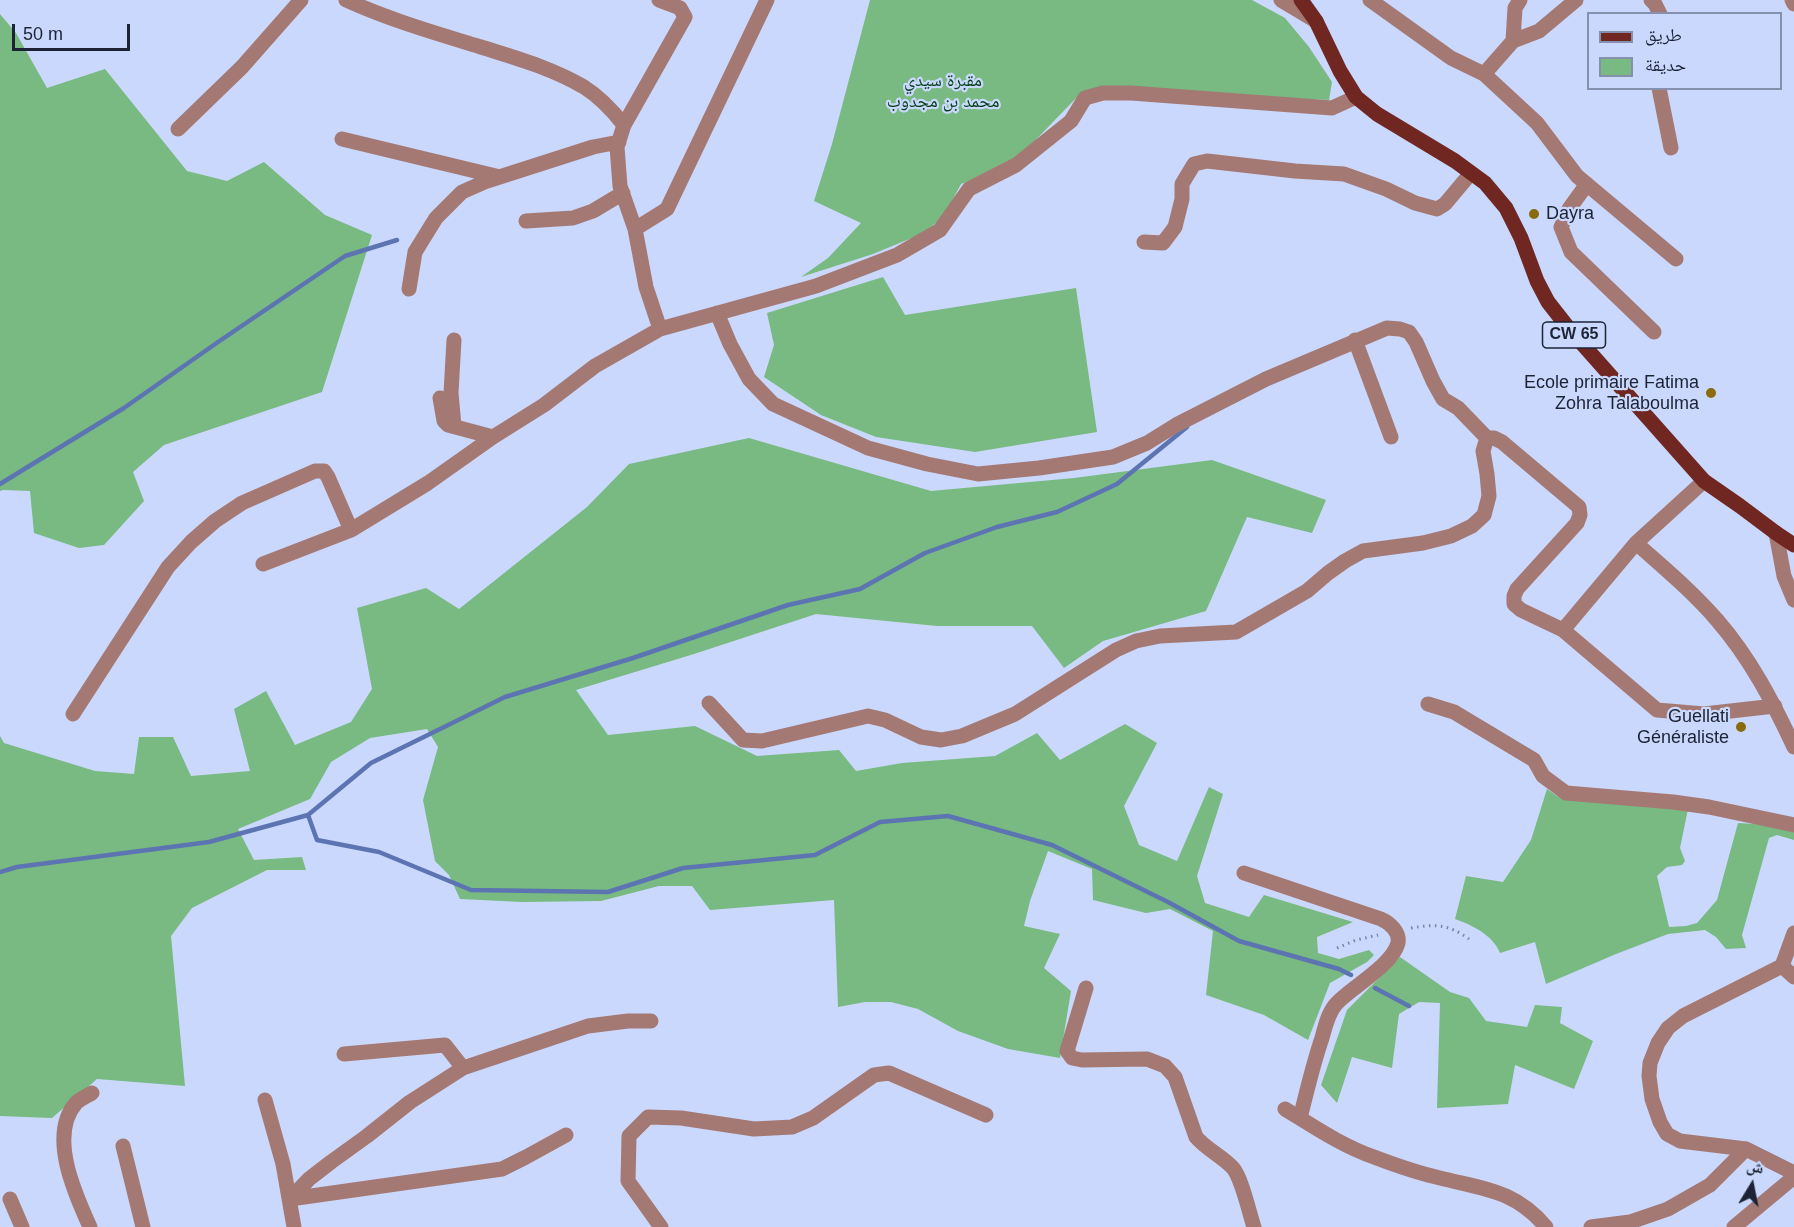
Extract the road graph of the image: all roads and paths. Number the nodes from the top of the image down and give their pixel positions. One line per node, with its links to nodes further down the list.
1 (301, 0): 18 (street)
2 (346, 0): 17 (street)
3 (659, 0): 17 (street)
4 (767, 0): 27 (street)
5 (1281, 0): 12 (street)
6 (1300, 0): 12 (main road)
7 (1370, 0): 14 (street)
8 (1520, 0): 13 (street)
9 (1576, 0): 13 (street)
10 (1791, 0): 11 (street)
11 (1794, 4)
12 (1316, 21): 16 (main road)
13 (1513, 41): 14 (street)
14 (1484, 74): 24 (street)
15 (1659, 90): 21 (street)
16 (1356, 97): 22 (main road, CW 65); 31 (street)
17 (624, 125): 20 (street)
18 (178, 129)
19 (342, 139): 23 (street)
20 (619, 142): 23 (street); 25 (street)
21 (1671, 148)
22 (1472, 173): 28 (street); 41 (main road, CW 65)
23 (501, 177): 30 (street)
24 (1587, 184): 29 (street); 33 (street)
25 (623, 193): 26 (street); 27 (street)
26 (526, 221)
27 (635, 229): 32 (street)
28 (1144, 242)
29 (1676, 259)
30 (408, 289)
31 (717, 313): 32 (street); 35 (street)
32 (660, 329): 38 (street)
33 (1654, 332)
34 (454, 340): 37 (street)
35 (1355, 340): 39 (street); 40 (street)
36 (440, 398): 37 (street)
37 (454, 426): 38 (street)
38 (492, 437): 42 (street)
39 (1391, 437)
40 (1487, 438): 48 (street); 49 (street)
41 (1704, 481): 43 (main road, CW 65); 44 (street)
42 (351, 530): 46 (street); 52 (street)
43 (1776, 534): 45 (main road, CW 65); 47 (street)
44 (1636, 543): 48 (street); 51 (street)
45 (1794, 544)
46 (263, 564)
47 (1794, 600)
48 (1563, 630): 51 (street)
49 (709, 703)
50 (1428, 704): 54 (street)
51 (1774, 706): 53 (street)
52 (73, 714)
53 (1794, 747)
54 (1794, 825)
55 (1244, 873): 56 (street)
56 (1395, 931): 58 (path); 59 (path); 70 (street)
57 (1794, 933): 60 (street)
58 (1469, 939)
59 (1337, 948)
60 (1782, 966): 61 (street); 73 (street)
61 (1794, 977)
62 (1086, 988): 82 (street)
63 (651, 1021): 65 (street)
64 (344, 1054): 65 (street)
65 (463, 1068): 76 (street)
66 (92, 1093): 78 (street)
67 (265, 1100): 76 (street)
68 (1285, 1108): 70 (street)
69 (986, 1115): 81 (street)
70 (1300, 1118): 83 (street)
71 (566, 1135): 76 (street)
72 (123, 1146): 79 (street)
73 (1746, 1149): 74 (street); 84 (street)
74 (1794, 1175): 85 (street)
75 (10, 1199): 77 (street)
76 (290, 1199): 80 (street)
77 (22, 1227)
78 (90, 1227)
79 (143, 1227)
80 (294, 1227)
81 (661, 1227)
82 (1254, 1227)
83 (1546, 1227)
84 (1591, 1227)
85 (1734, 1227)

